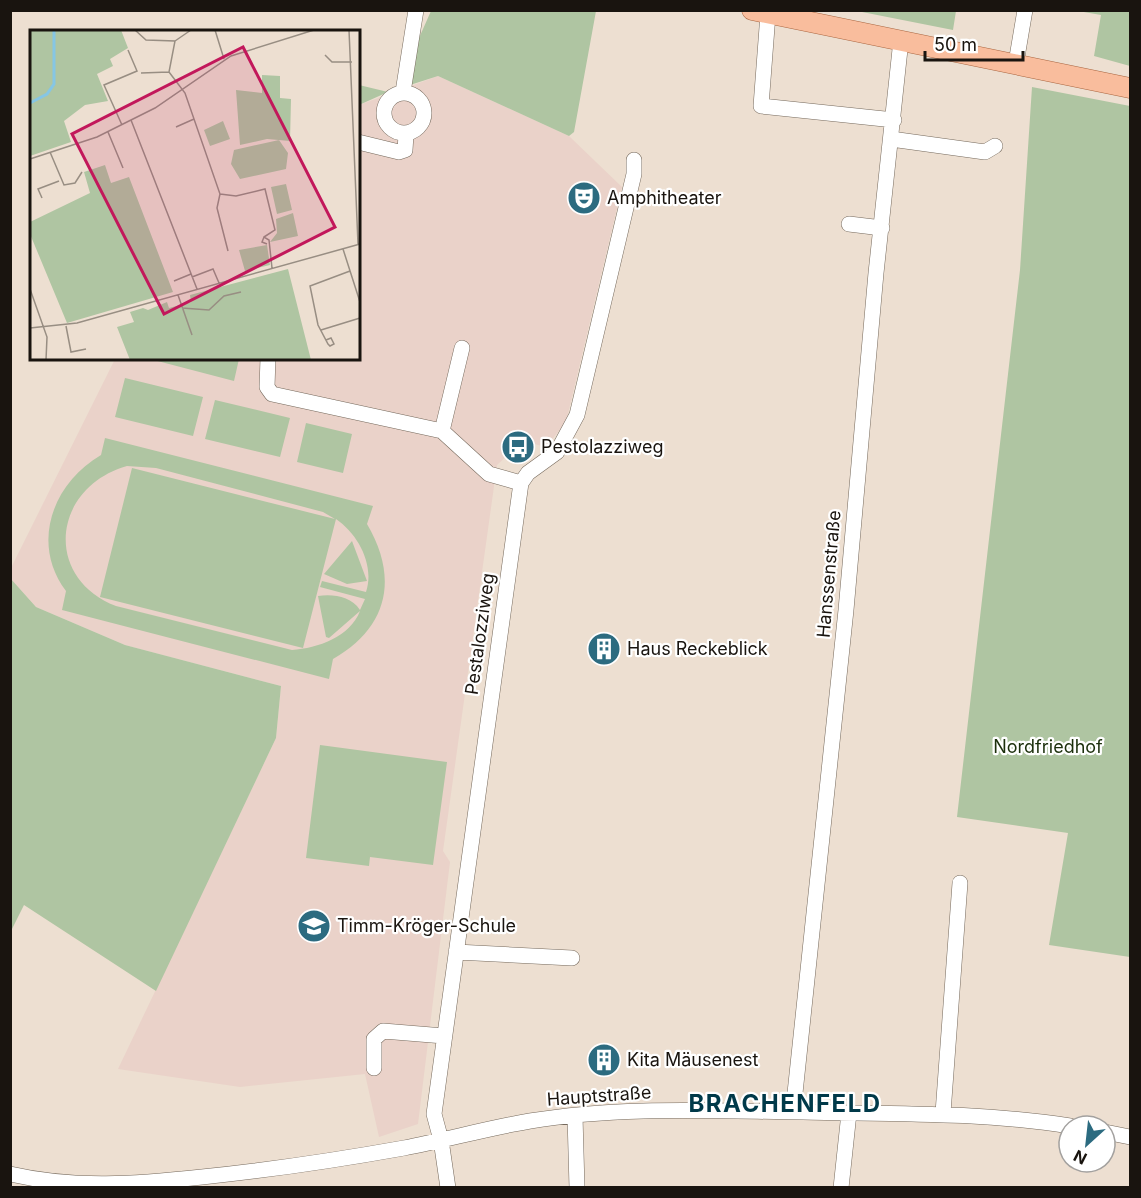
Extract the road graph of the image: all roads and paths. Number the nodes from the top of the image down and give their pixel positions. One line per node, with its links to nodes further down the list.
1 (416, 10): 7 (street)
2 (1025, 10): 5 (street)
3 (760, 12): 4 (main road); 8 (street)
4 (901, 40): 5 (main road); 8 (street, Hanssenstraße)
5 (1016, 63): 6 (main road)
6 (1131, 88)
7 (403, 92): 9 (street); 9 (street)
8 (894, 120): 10 (street, Hanssenstraße)
9 (406, 135): 11 (street)
10 (891, 139): 12 (street); 15 (street, Hanssenstraße)
11 (360, 142)
12 (995, 146)
13 (634, 160): 19 (street)
14 (849, 224): 15 (street)
15 (882, 228): 25 (street, Hanssenstraße)
16 (462, 348): 18 (street)
17 (268, 360): 18 (street)
18 (442, 431): 19 (street)
19 (521, 483): 21 (street, Pestalozziweg)
20 (960, 883): 27 (street)
21 (456, 952): 22 (street); 23 (street, Pestalozziweg)
22 (572, 958)
23 (444, 1036): 24 (street); 30 (street, Pestalozziweg)
24 (374, 1068)
25 (793, 1112): 26 (street, Hauptstraße); 28 (street, Hauptstraße)
26 (849, 1113): 27 (street, Hauptstraße); 35 (street)
27 (943, 1113): 29 (street, Hauptstraße)
28 (575, 1116): 30 (street, Hauptstraße); 34 (street)
29 (1057, 1124)
30 (441, 1140): 32 (street, Hauptstraße); 33 (street, Pestalozziweg)
31 (10, 1174): 32 (street, Hauptstraße)
32 (135, 1186)
33 (448, 1188)
34 (577, 1188)
35 (841, 1188)

